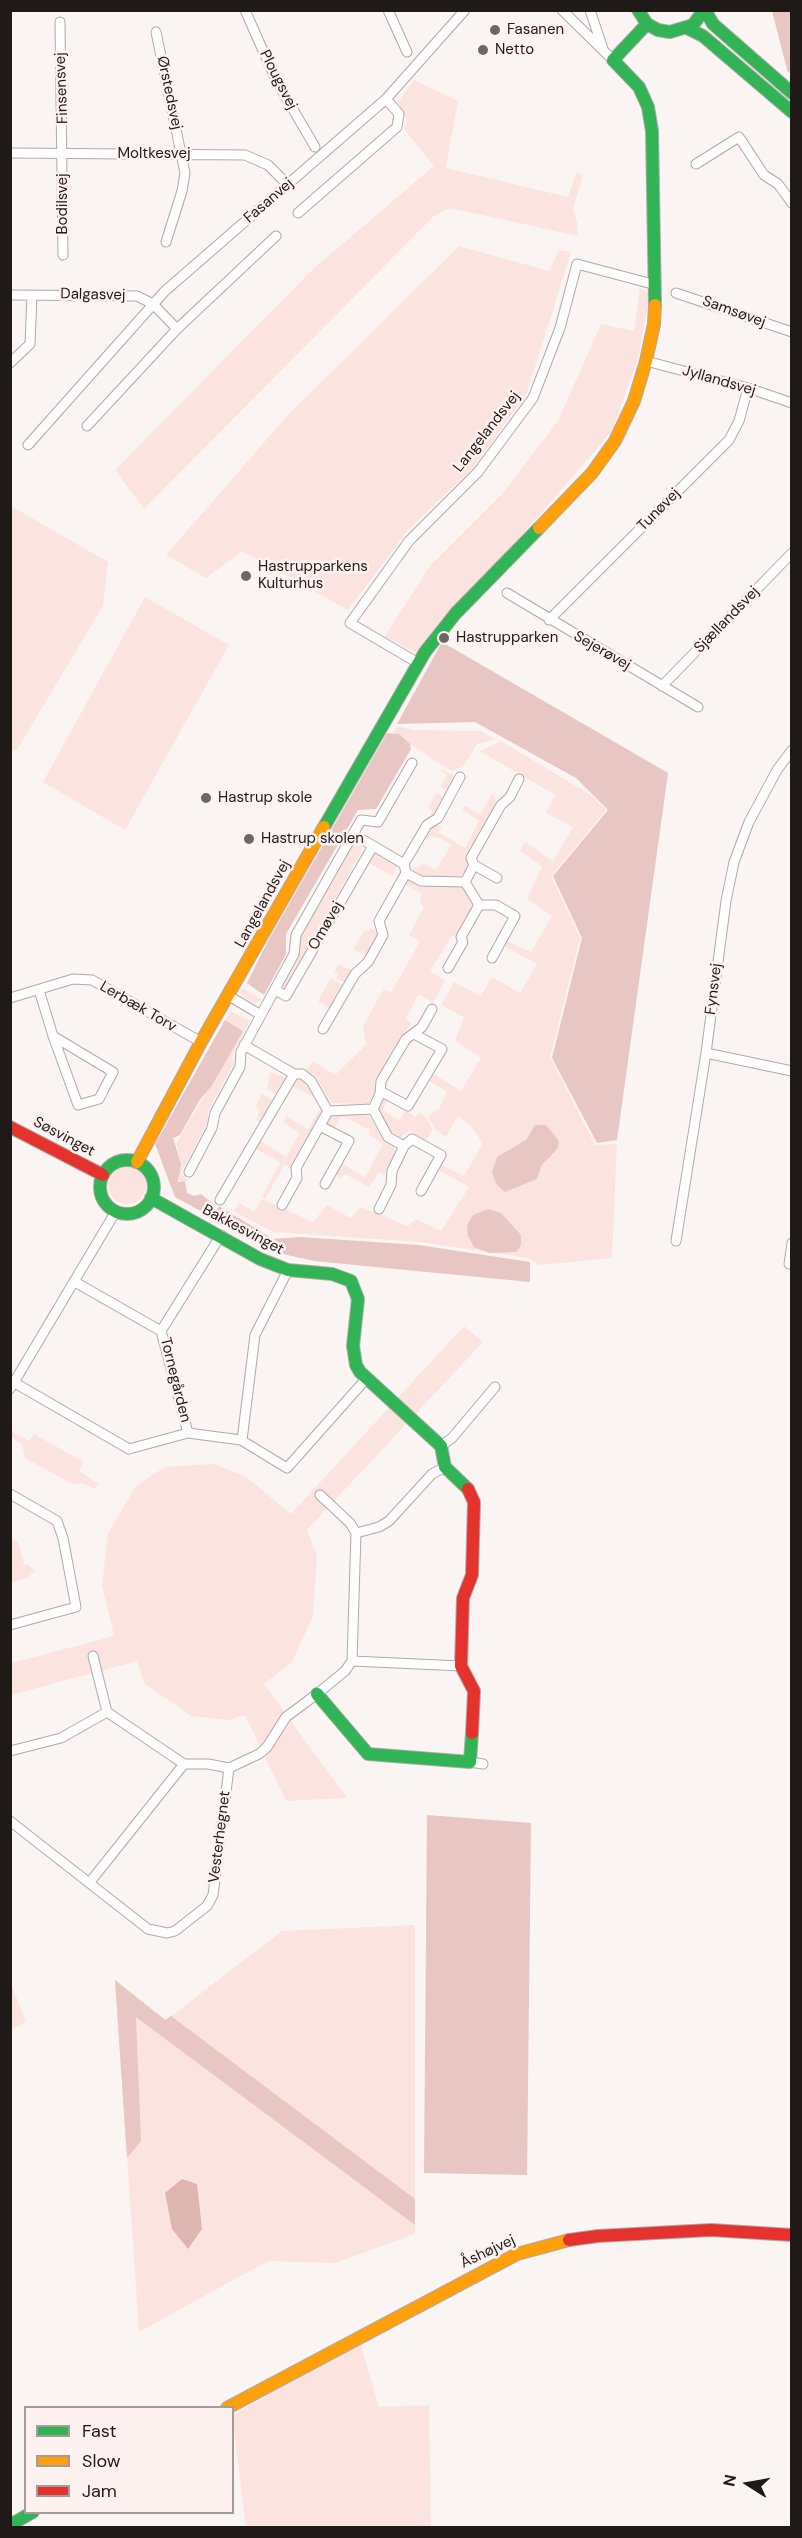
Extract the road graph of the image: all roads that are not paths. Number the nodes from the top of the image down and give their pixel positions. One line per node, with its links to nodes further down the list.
1 (388, 10): 12 (street)
2 (465, 10): 15 (street, Fasanvej)
3 (561, 10): 13 (street)
4 (590, 10): 13 (street)
5 (638, 10): 9 (street)
6 (705, 10): 10 (street); 14 (street)
7 (249, 12): 17 (street, Plougsvej)
8 (60, 22): 19 (street, Finsensvej)
9 (647, 24): 10 (street); 13 (street)
10 (687, 28): 16 (street)
11 (156, 32): 20 (street, Ørstedsvej)
12 (407, 52)
13 (608, 56): 28 (street, Langelandsvej)
14 (792, 93)
15 (386, 99): 22 (street, Fasanvej); 24 (street, Fasanvej)
16 (792, 112)
17 (315, 147)
18 (10, 153): 19 (street, Moltkesvej)
19 (63, 153): 20 (street, Moltkesvej); 27 (street, Bodilsvej)
20 (182, 154): 22 (street, Moltkesvej); 26 (street, Ørstedsvej)
21 (696, 164): 23 (street)
22 (288, 185): 32 (street, Fasanvej)
23 (792, 203)
24 (298, 213)
25 (276, 236): 33 (street, Fasanvej)
26 (166, 242)
27 (63, 255)
28 (656, 285): 35 (street, Langelandsvej); 44 (street, Langelandsvej)
29 (676, 292): 34 (street, Samsøvej)
30 (10, 295): 31 (street, Dalgasvej)
31 (32, 295): 32 (street, Dalgasvej); 36 (street)
32 (153, 304): 33 (street); 40 (street, Fasanvej)
33 (177, 329): 39 (street, Fasanvej)
34 (792, 332)
35 (646, 361): 37 (street, Jyllandsvej); 44 (street, Langelandsvej)
36 (10, 363)
37 (748, 388): 38 (street, Jyllandsvej); 43 (street, Tunøvej)
38 (792, 403)
39 (87, 426)
40 (28, 445)
41 (792, 554): 45 (street, Sjællandsvej)
42 (507, 593): 43 (street, Sejerøvej)
43 (549, 620): 45 (street, Sejerøvej)
44 (418, 663): 62 (street, Langelandsvej)
45 (662, 686): 46 (street, Sejerøvej)
46 (698, 707)
47 (792, 750): 71 (street, Fynsvej)
48 (412, 763): 51 (street)
49 (460, 777): 54 (street)
50 (519, 779): 53 (street)
51 (353, 834): 52 (street); 61 (street, Omøvej)
52 (373, 846): 54 (street); 61 (street, Omøvej)
53 (474, 865): 55 (street); 56 (street)
54 (405, 869): 56 (street); 66 (street)
55 (497, 878)
56 (465, 882): 57 (street)
57 (479, 905): 58 (street); 59 (street)
58 (492, 958)
59 (448, 968)
60 (39, 990): 63 (street, Lerbæk Torv); 68 (street); 69 (street, Lerbæk Torv)
61 (275, 990): 65 (street, Omøvej)
62 (229, 996): 65 (street); 69 (street, Langelandsvej)
63 (10, 998)
64 (432, 1009): 67 (street)
65 (261, 1015): 70 (street, Omøvej)
66 (323, 1029)
67 (414, 1034): 74 (street); 74 (street)
68 (54, 1036): 68 (street)
69 (201, 1042): 80 (street, Langelandsvej)
70 (244, 1045): 73 (street); 81 (street, Omøvej)
71 (706, 1053): 72 (street); 91 (street, Fynsvej)
72 (792, 1071)
73 (294, 1074): 76 (street); 86 (street)
74 (380, 1091): 75 (street)
75 (373, 1109): 76 (street); 79 (street)
76 (328, 1110): 77 (street)
77 (320, 1126): 83 (street); 87 (street)
78 (10, 1127): 82 (street, Søsvinget)
79 (404, 1146): 84 (street); 88 (street)
80 (137, 1162): 82 (street); 85 (street)
81 (189, 1172)
82 (103, 1175): 89 (street)
83 (325, 1184)
84 (421, 1191)
85 (151, 1198): 89 (street); 90 (street, Bakkesvinget)
86 (220, 1200)
87 (282, 1205)
88 (379, 1209)
89 (116, 1211): 95 (street)
90 (221, 1235): 94 (street, Bakkesvinget); 96 (street, Tornegården)
91 (676, 1241)
92 (792, 1244): 93 (street)
93 (789, 1264)
94 (288, 1270): 97 (street, Bakkesvinget); 101 (street)
95 (75, 1282): 96 (street); 98 (street)
96 (161, 1331): 100 (street, Tornegården)
97 (366, 1379): 101 (street, Tornegården); 102 (street, Bakkesvinget)
98 (13, 1386): 100 (street, Tornegården)
99 (495, 1387): 102 (street)
100 (188, 1433): 101 (street, Tornegården)
101 (242, 1440)
102 (441, 1446): 103 (street)
103 (445, 1467): 106 (street); 110 (street)
104 (10, 1494): 107 (street)
105 (320, 1495): 106 (street)
106 (356, 1533): 109 (street)
107 (10, 1625)
108 (93, 1656): 112 (street)
109 (352, 1661): 110 (street); 111 (street)
110 (461, 1666): 111 (street)
111 (317, 1694): 115 (street)
112 (107, 1712): 113 (street); 114 (street)
113 (10, 1751)
114 (184, 1764): 115 (street); 117 (street)
115 (229, 1768): 117 (street, Vesterhegnet)
116 (10, 1821): 117 (street, Vesterhegnet)
117 (90, 1882)
118 (792, 2235): 119 (street, Åshøjvej)
119 (231, 2406)
120 (29, 2514): 121 (street)
121 (10, 2524)

